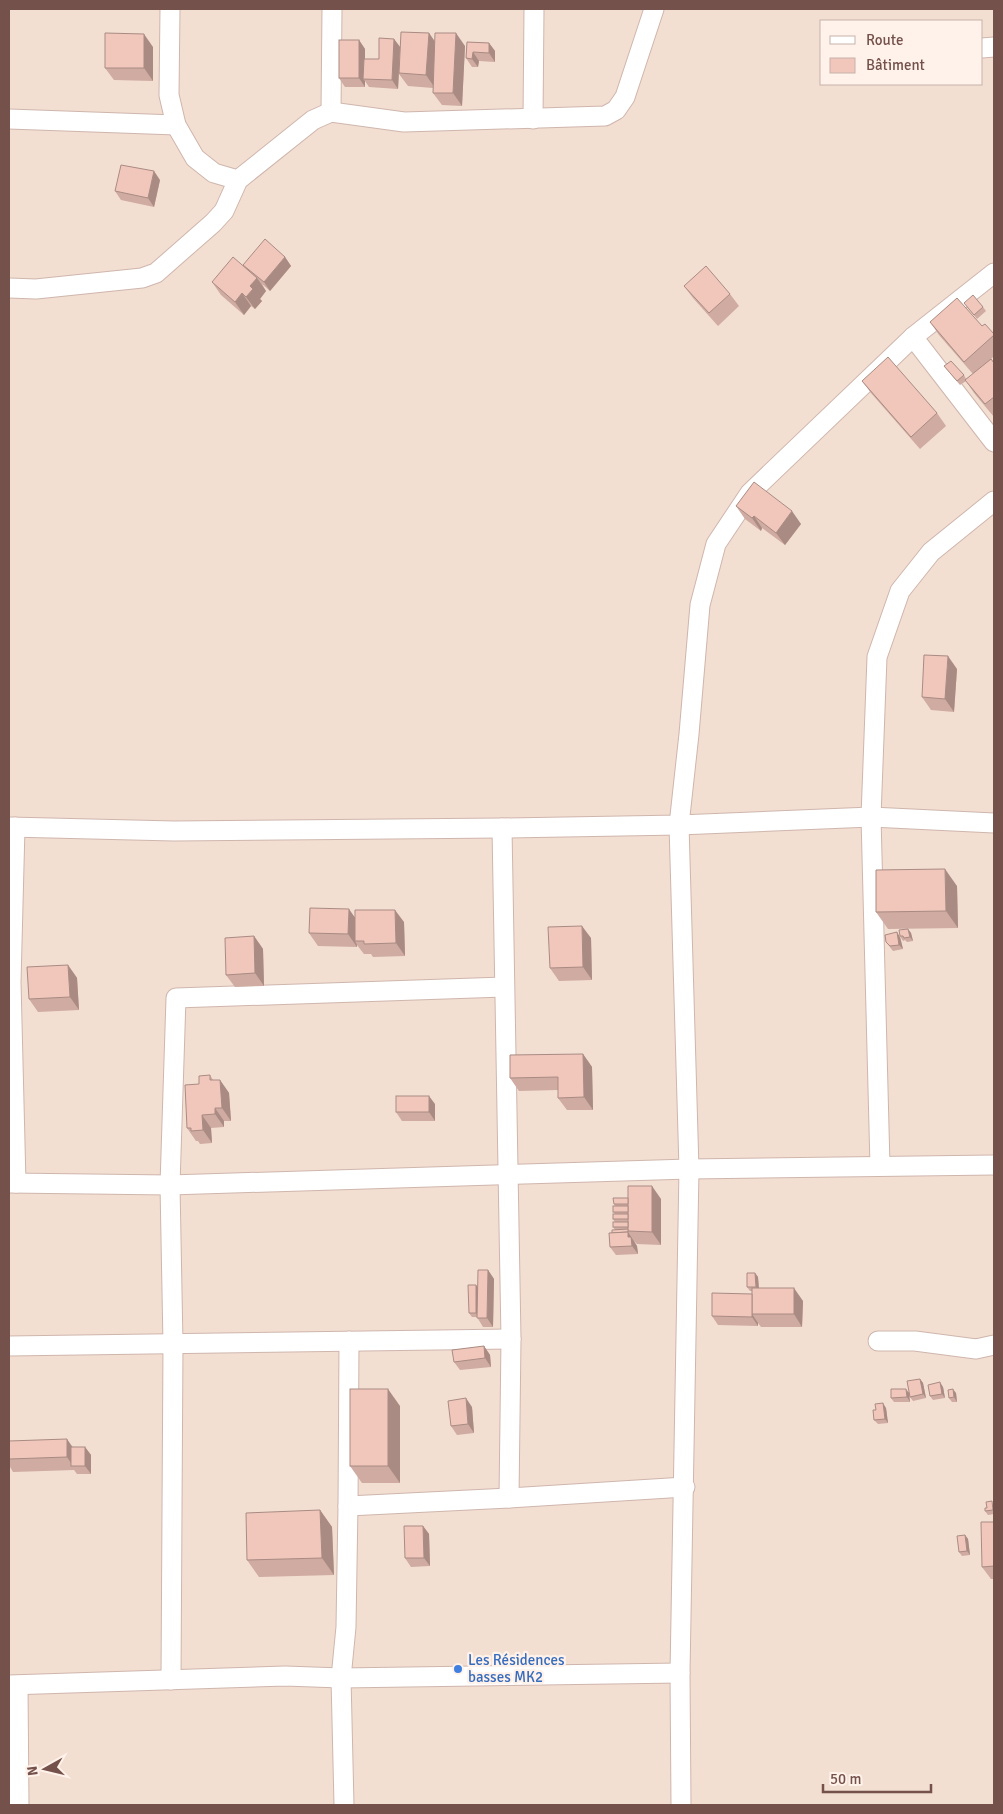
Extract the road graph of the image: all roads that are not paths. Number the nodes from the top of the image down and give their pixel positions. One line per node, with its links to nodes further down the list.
1 (170, 9): 8 (street)
2 (332, 9): 5 (street)
3 (534, 9): 6 (street)
4 (654, 9): 6 (street)
5 (331, 112): 6 (street); 9 (street)
6 (533, 118)
7 (9, 119): 8 (street)
8 (176, 125): 9 (street)
9 (238, 180): 11 (street)
10 (994, 273): 12 (street)
11 (9, 288)
12 (912, 337): 13 (street); 17 (street)
13 (994, 442)
14 (994, 500): 15 (street)
15 (871, 817): 16 (street); 17 (street); 22 (street)
16 (994, 822)
17 (679, 824): 19 (street); 23 (street)
18 (12, 827): 19 (street); 25 (street)
19 (502, 828): 20 (street)
20 (504, 987): 24 (street); 26 (street)
21 (994, 1165): 22 (street)
22 (880, 1166): 23 (street)
23 (690, 1169): 24 (street); 33 (street)
24 (508, 1174): 26 (street); 27 (street)
25 (13, 1183): 26 (street)
26 (170, 1185): 30 (street)
27 (511, 1340): 28 (street); 34 (street)
28 (348, 1341): 30 (street); 35 (street)
29 (878, 1341): 31 (street)
30 (174, 1344): 32 (street); 38 (street)
31 (994, 1345)
32 (9, 1346)
33 (685, 1487): 34 (street); 36 (street)
34 (509, 1498): 35 (street)
35 (348, 1506): 37 (street)
36 (680, 1673): 37 (street); 42 (street)
37 (341, 1678): 38 (street); 41 (street)
38 (171, 1680): 39 (street)
39 (13, 1685): 40 (street)
40 (19, 1805)
41 (344, 1805)
42 (681, 1805)

